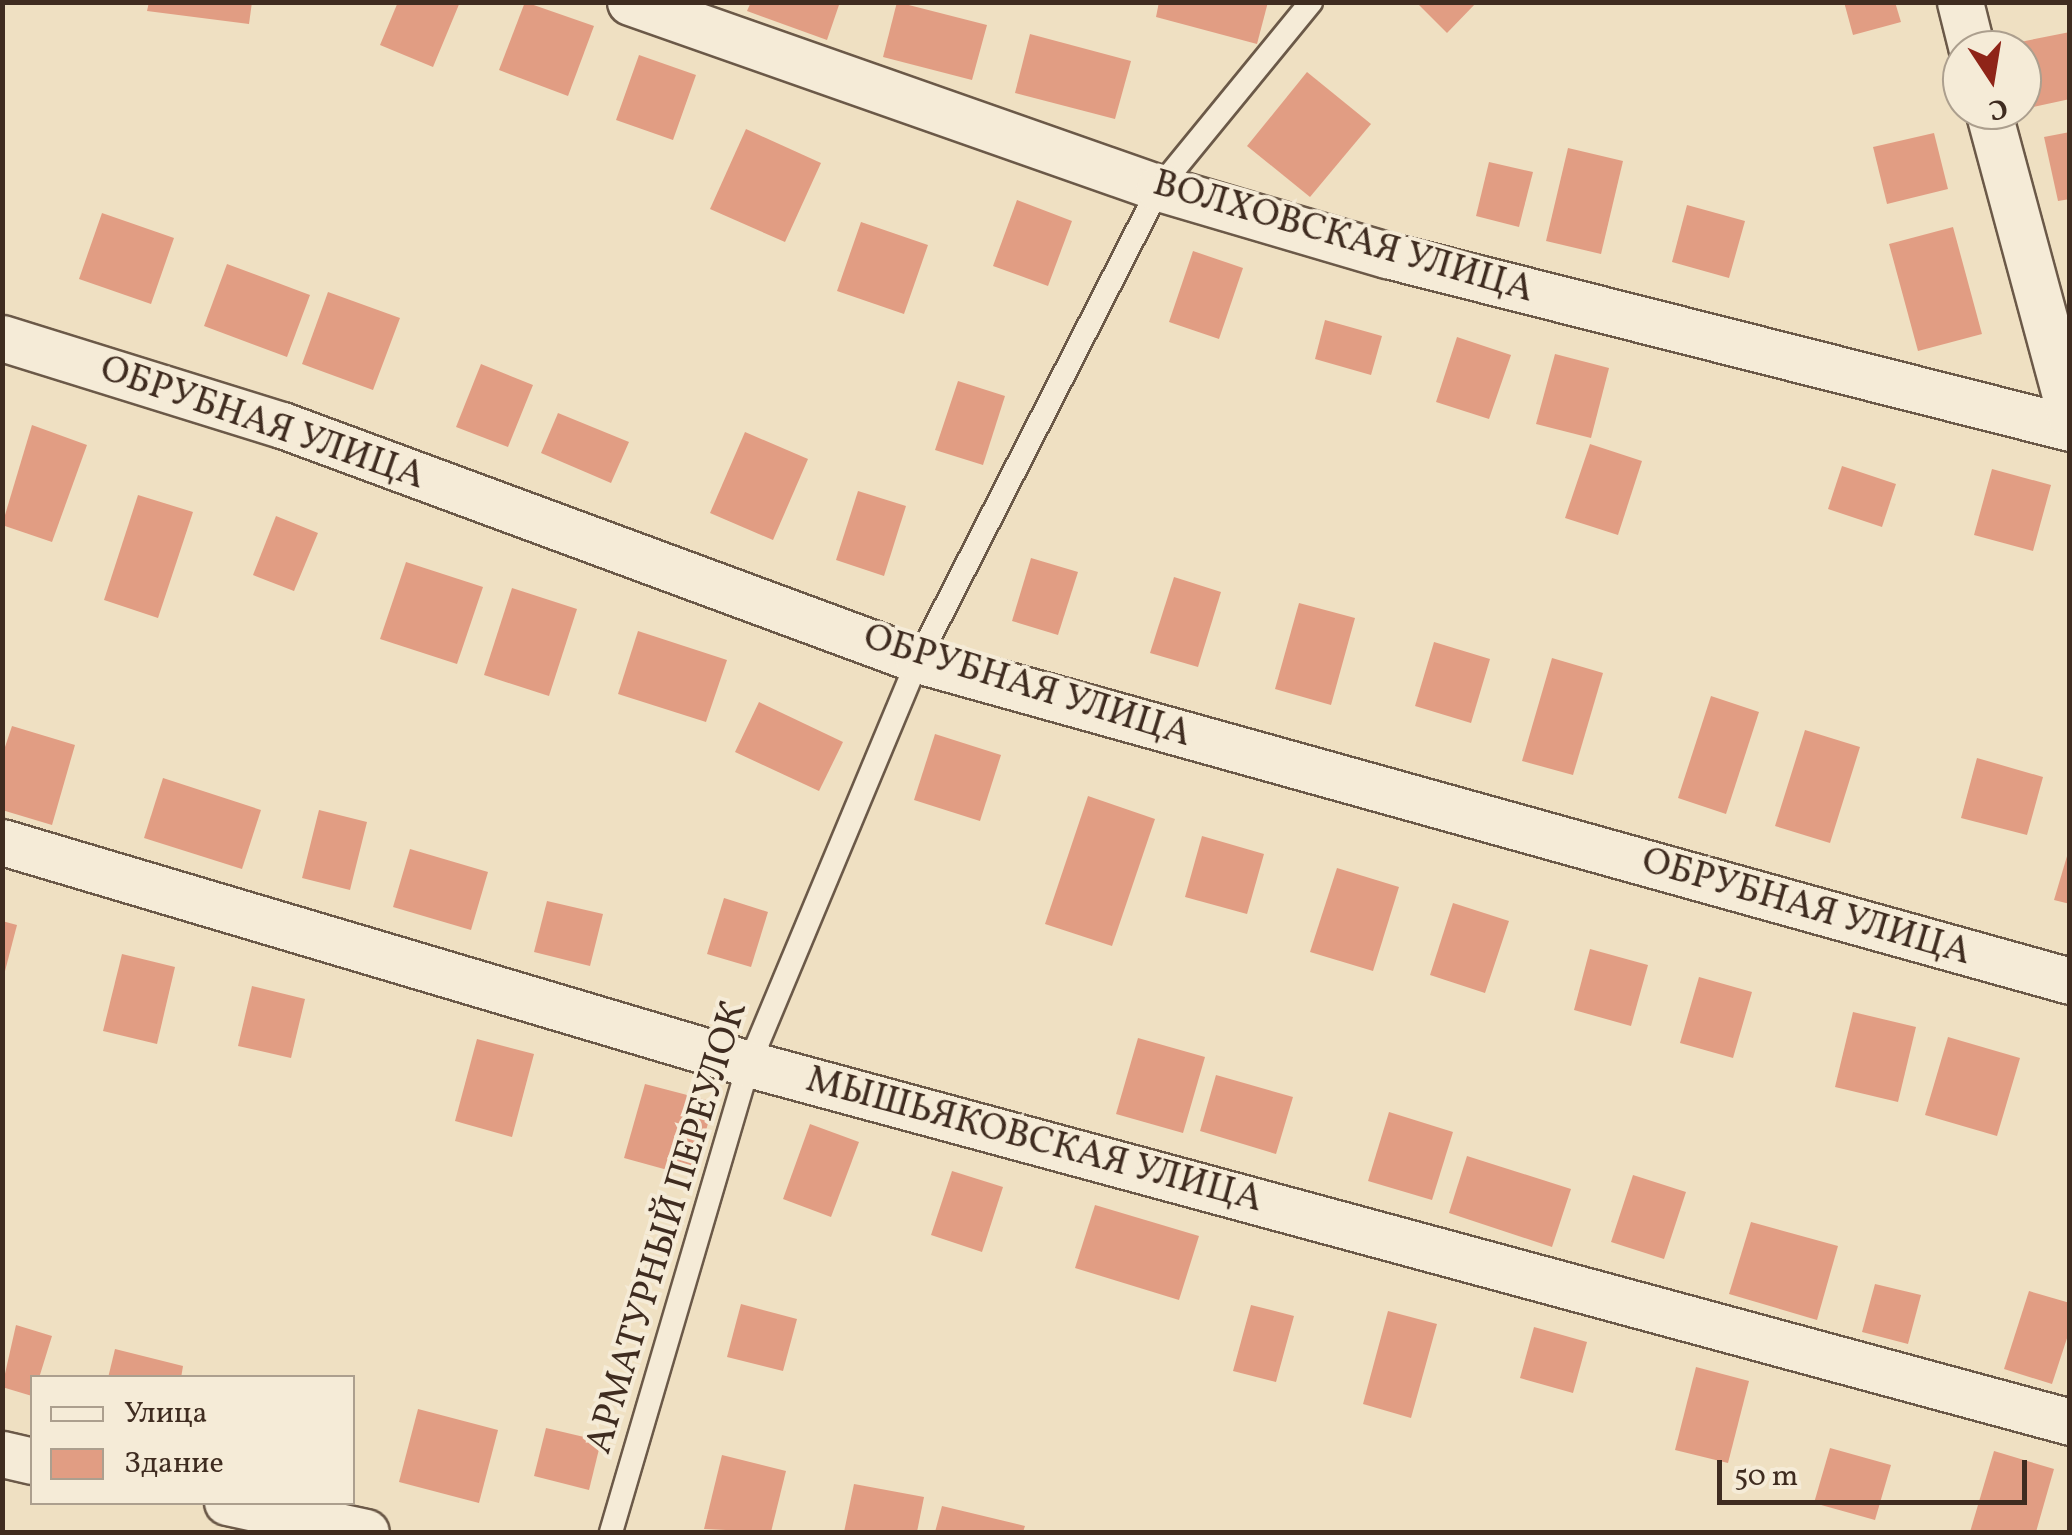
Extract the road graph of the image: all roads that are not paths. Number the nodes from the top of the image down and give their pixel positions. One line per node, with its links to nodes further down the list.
1 (630, 2): 6 (street, ВОЛХОВСКАЯ УЛИЦА)
2 (1310, 2): 6 (lane, АРМАТУРНЫЙ ПЕРЕУЛОК)
3 (1960, 2): 4 (street)
4 (1967, 30)
5 (1993, 130): 8 (street)
6 (1159, 188): 9 (street, ВОЛХОВСКАЯ УЛИЦА); 10 (lane, АРМАТУРНЫЙ ПЕРЕУЛОК)
7 (2, 338): 10 (street, ОБРУБНАЯ УЛИЦА)
8 (2070, 414)
9 (2070, 428)
10 (918, 660): 12 (street, ОБРУБНАЯ УЛИЦА); 13 (lane, АРМАТУРНЫЙ ПЕРЕУЛОК)
11 (2, 842): 13 (street, МЫШЬЯКОВСКАЯ УЛИЦА)
12 (2070, 981)
13 (749, 1064): 14 (street, МЫШЬЯКОВСКАЯ УЛИЦА); 19 (lane, АРМАТУРНЫЙ ПЕРЕУЛОК)
14 (2070, 1422)
15 (2, 1454): 16 (street)
16 (30, 1461)
17 (241, 1505): 18 (street)
18 (366, 1532)
19 (610, 1532)

